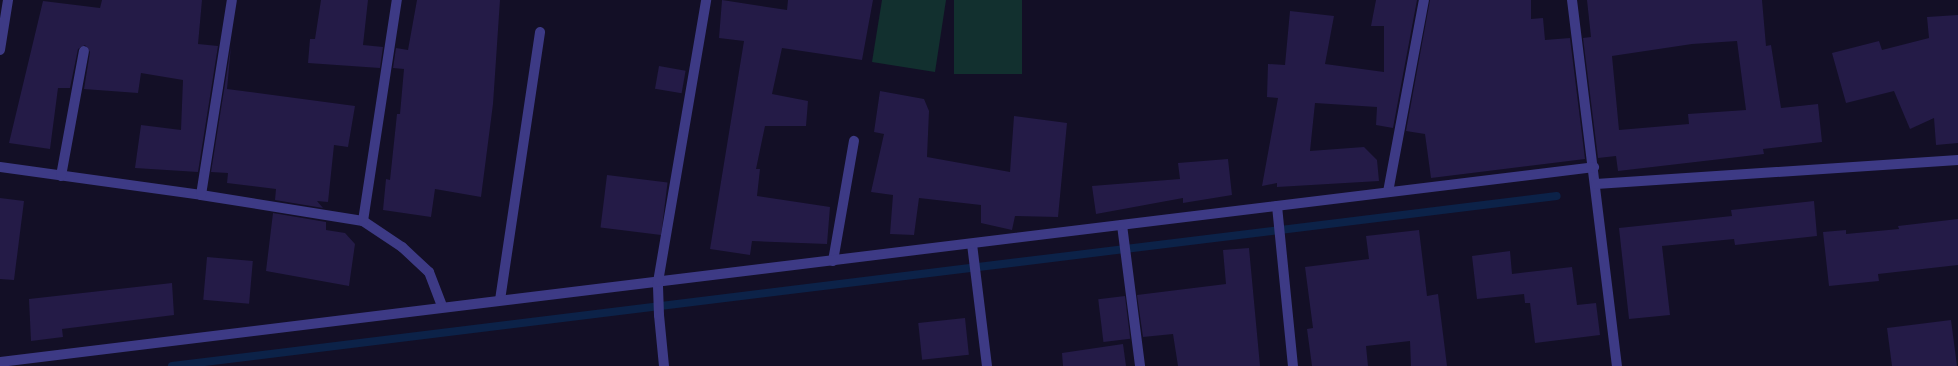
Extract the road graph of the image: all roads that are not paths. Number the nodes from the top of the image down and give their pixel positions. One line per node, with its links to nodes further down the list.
1 (8, 0): 8 (street)
2 (232, 0): 17 (street)
3 (397, 0): 19 (street)
4 (706, 0): 23 (street)
5 (1424, 0): 16 (street)
6 (1572, 0): 12 (street)
7 (540, 32): 24 (street)
8 (0, 50)
9 (84, 51): 14 (street)
10 (854, 141): 22 (street)
11 (1958, 160): 15 (street)
12 (1594, 166): 15 (street); 16 (street)
13 (0, 167): 14 (street)
14 (61, 176): 17 (street)
15 (1596, 184): 31 (street)
16 (1388, 192): 18 (street)
17 (201, 195): 19 (street)
18 (1277, 206): 20 (street); 30 (street)
19 (363, 221): 25 (street)
20 (1122, 225): 21 (street); 29 (street)
21 (972, 244): 22 (street); 28 (street)
22 (833, 261): 23 (street)
23 (658, 282): 24 (street); 27 (street)
24 (500, 300): 25 (street)
25 (442, 306): 26 (street)
26 (0, 362)
27 (664, 366)
28 (987, 366)
29 (1140, 366)
30 (1293, 366)
31 (1617, 366)

